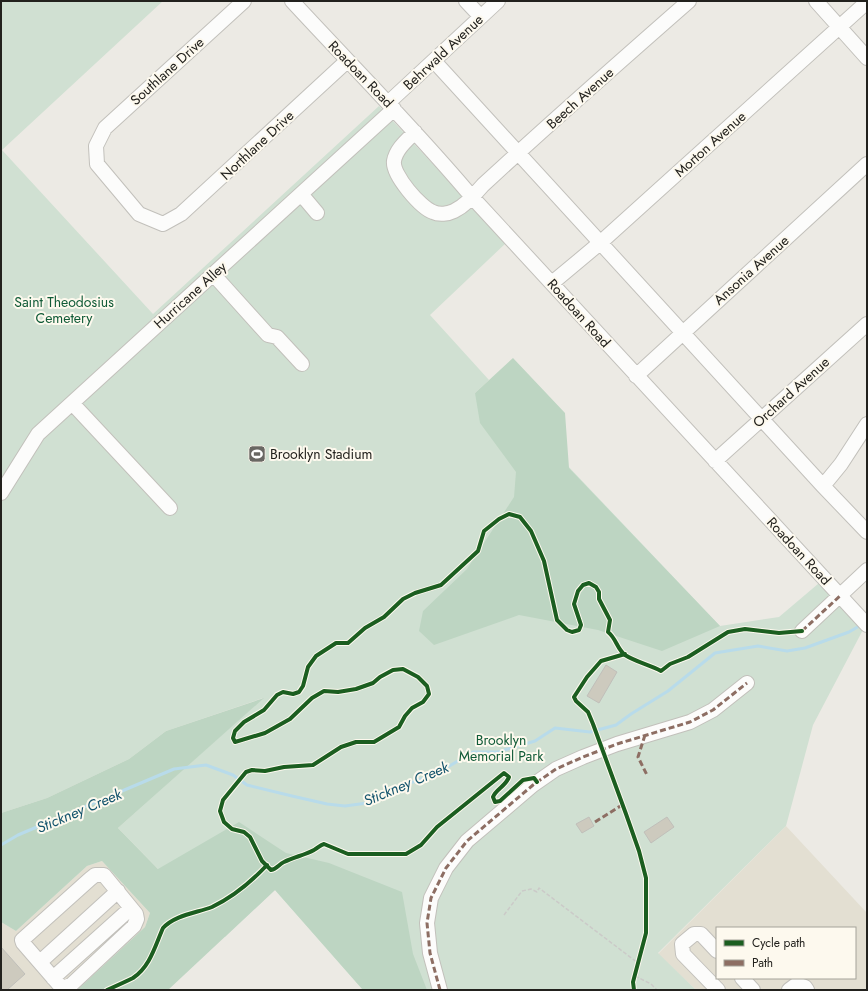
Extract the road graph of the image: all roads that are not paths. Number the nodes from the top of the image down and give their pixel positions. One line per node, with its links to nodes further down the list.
1 (244, 1): 20 (street, Southlane Drive)
2 (292, 1): 11 (street, Roadoan Road)
3 (466, 1): 8 (street)
4 (498, 1): 8 (street, Behrwald Avenue)
5 (689, 1): 15 (street, Beech Avenue)
6 (816, 1): 9 (street)
7 (867, 2): 9 (street, Morton Avenue)
8 (480, 17): 12 (street, Behrwald Avenue)
9 (839, 27): 10 (street); 21 (street, Morton Avenue)
10 (867, 58)
11 (348, 60): 13 (street, Roadoan Road); 20 (street, Northlane Drive)
12 (434, 61): 13 (street, Behrwald Avenue); 15 (street)
13 (391, 106): 14 (street, Roadoan Road); 17 (street, Hurricane Alley)
14 (415, 132): 18 (street, Roadoan Road); 18 (street, Beech Avenue)
15 (518, 153): 18 (street, Beech Avenue); 21 (street)
16 (867, 164): 25 (street, Ansonia Avenue)
17 (301, 194): 19 (street); 22 (street, Hurricane Alley)
18 (472, 198): 23 (street, Roadoan Road)
19 (317, 213)
20 (163, 224)
21 (600, 243): 23 (street, Morton Avenue); 25 (street)
22 (213, 274): 26 (street); 28 (street, Hurricane Alley)
23 (552, 283): 27 (street, Roadoan Road)
24 (867, 324): 29 (street, Orchard Avenue)
25 (683, 332): 27 (street, Ansonia Avenue); 29 (street)
26 (302, 364)
27 (636, 376): 31 (street, Roadoan Road)
28 (72, 403): 33 (street, Hurricane Alley); 34 (street)
29 (761, 418): 31 (street, Orchard Avenue); 32 (street)
30 (867, 424): 32 (street)
31 (715, 461): 37 (street, Roadoan Road)
32 (823, 486): 35 (street)
33 (1, 493)
34 (170, 508)
35 (867, 532)
36 (867, 570): 37 (street)
37 (841, 595): 38 (street, Roadoan Road); 39 (street)
38 (867, 625)
39 (802, 631)
40 (747, 683): 46 (street)
41 (118, 891): 43 (street); 43 (street); 45 (street)
42 (716, 950): 47 (street)
43 (40, 962): 45 (street)
44 (743, 979): 48 (street)
45 (59, 986)
46 (440, 990)
47 (718, 990)
48 (754, 990)
49 (789, 990): 50 (street)
50 (807, 990)

